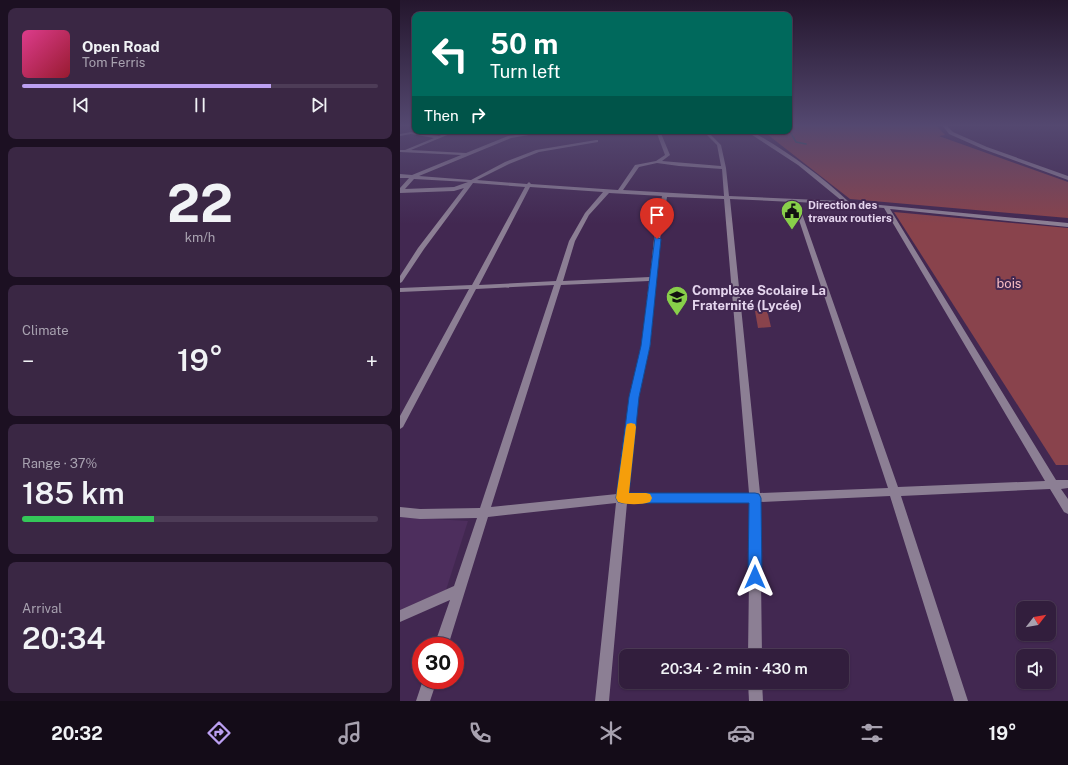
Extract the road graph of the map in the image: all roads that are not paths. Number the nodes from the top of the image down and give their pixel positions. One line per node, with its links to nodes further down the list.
1 (455, 159): 12 (street)
2 (518, 159): 14 (street)
3 (662, 159): 8 (street)
4 (670, 159): 9 (street)
5 (722, 159): 10 (street)
6 (795, 159): 22 (street)
7 (1015, 159): 13 (street)
8 (657, 162): 9 (street); 18 (street)
9 (674, 164): 10 (street)
10 (724, 168): 20 (street)
11 (400, 176): 12 (street)
12 (414, 176): 14 (street); 16 (street)
13 (1068, 178)
14 (471, 182): 15 (street); 16 (street); 26 (street)
15 (529, 184): 17 (street); 28 (street)
16 (400, 191)
17 (607, 191): 18 (street); 27 (street)
18 (620, 191): 19 (street)
19 (665, 195): 20 (street); 25 (street)
20 (728, 198): 21 (street); 35 (street)
21 (795, 201): 22 (street); 33 (street)
22 (847, 203): 23 (street)
23 (887, 208): 24 (street); 31 (street)
24 (1068, 225)
25 (653, 279): 27 (street); 34 (street)
26 (400, 281)
27 (559, 283): 28 (street); 38 (street)
28 (474, 286): 29 (street); 30 (street)
29 (400, 290)
30 (400, 425)
31 (1054, 484): 32 (street); 33 (street); 36 (street)
32 (1068, 484)
33 (894, 491): 35 (street); 48 (street)
34 (622, 498): 35 (street); 38 (street); 46 (street)
35 (755, 498): 42 (street)
36 (1068, 509)
37 (400, 512): 38 (street)
38 (484, 513): 39 (street)
39 (459, 590): 40 (street); 41 (street)
40 (400, 616)
41 (444, 637)
42 (755, 649)
43 (427, 689): 45 (street)
44 (756, 689): 47 (street)
45 (423, 701)
46 (602, 701)
47 (756, 701)
48 (961, 701)

